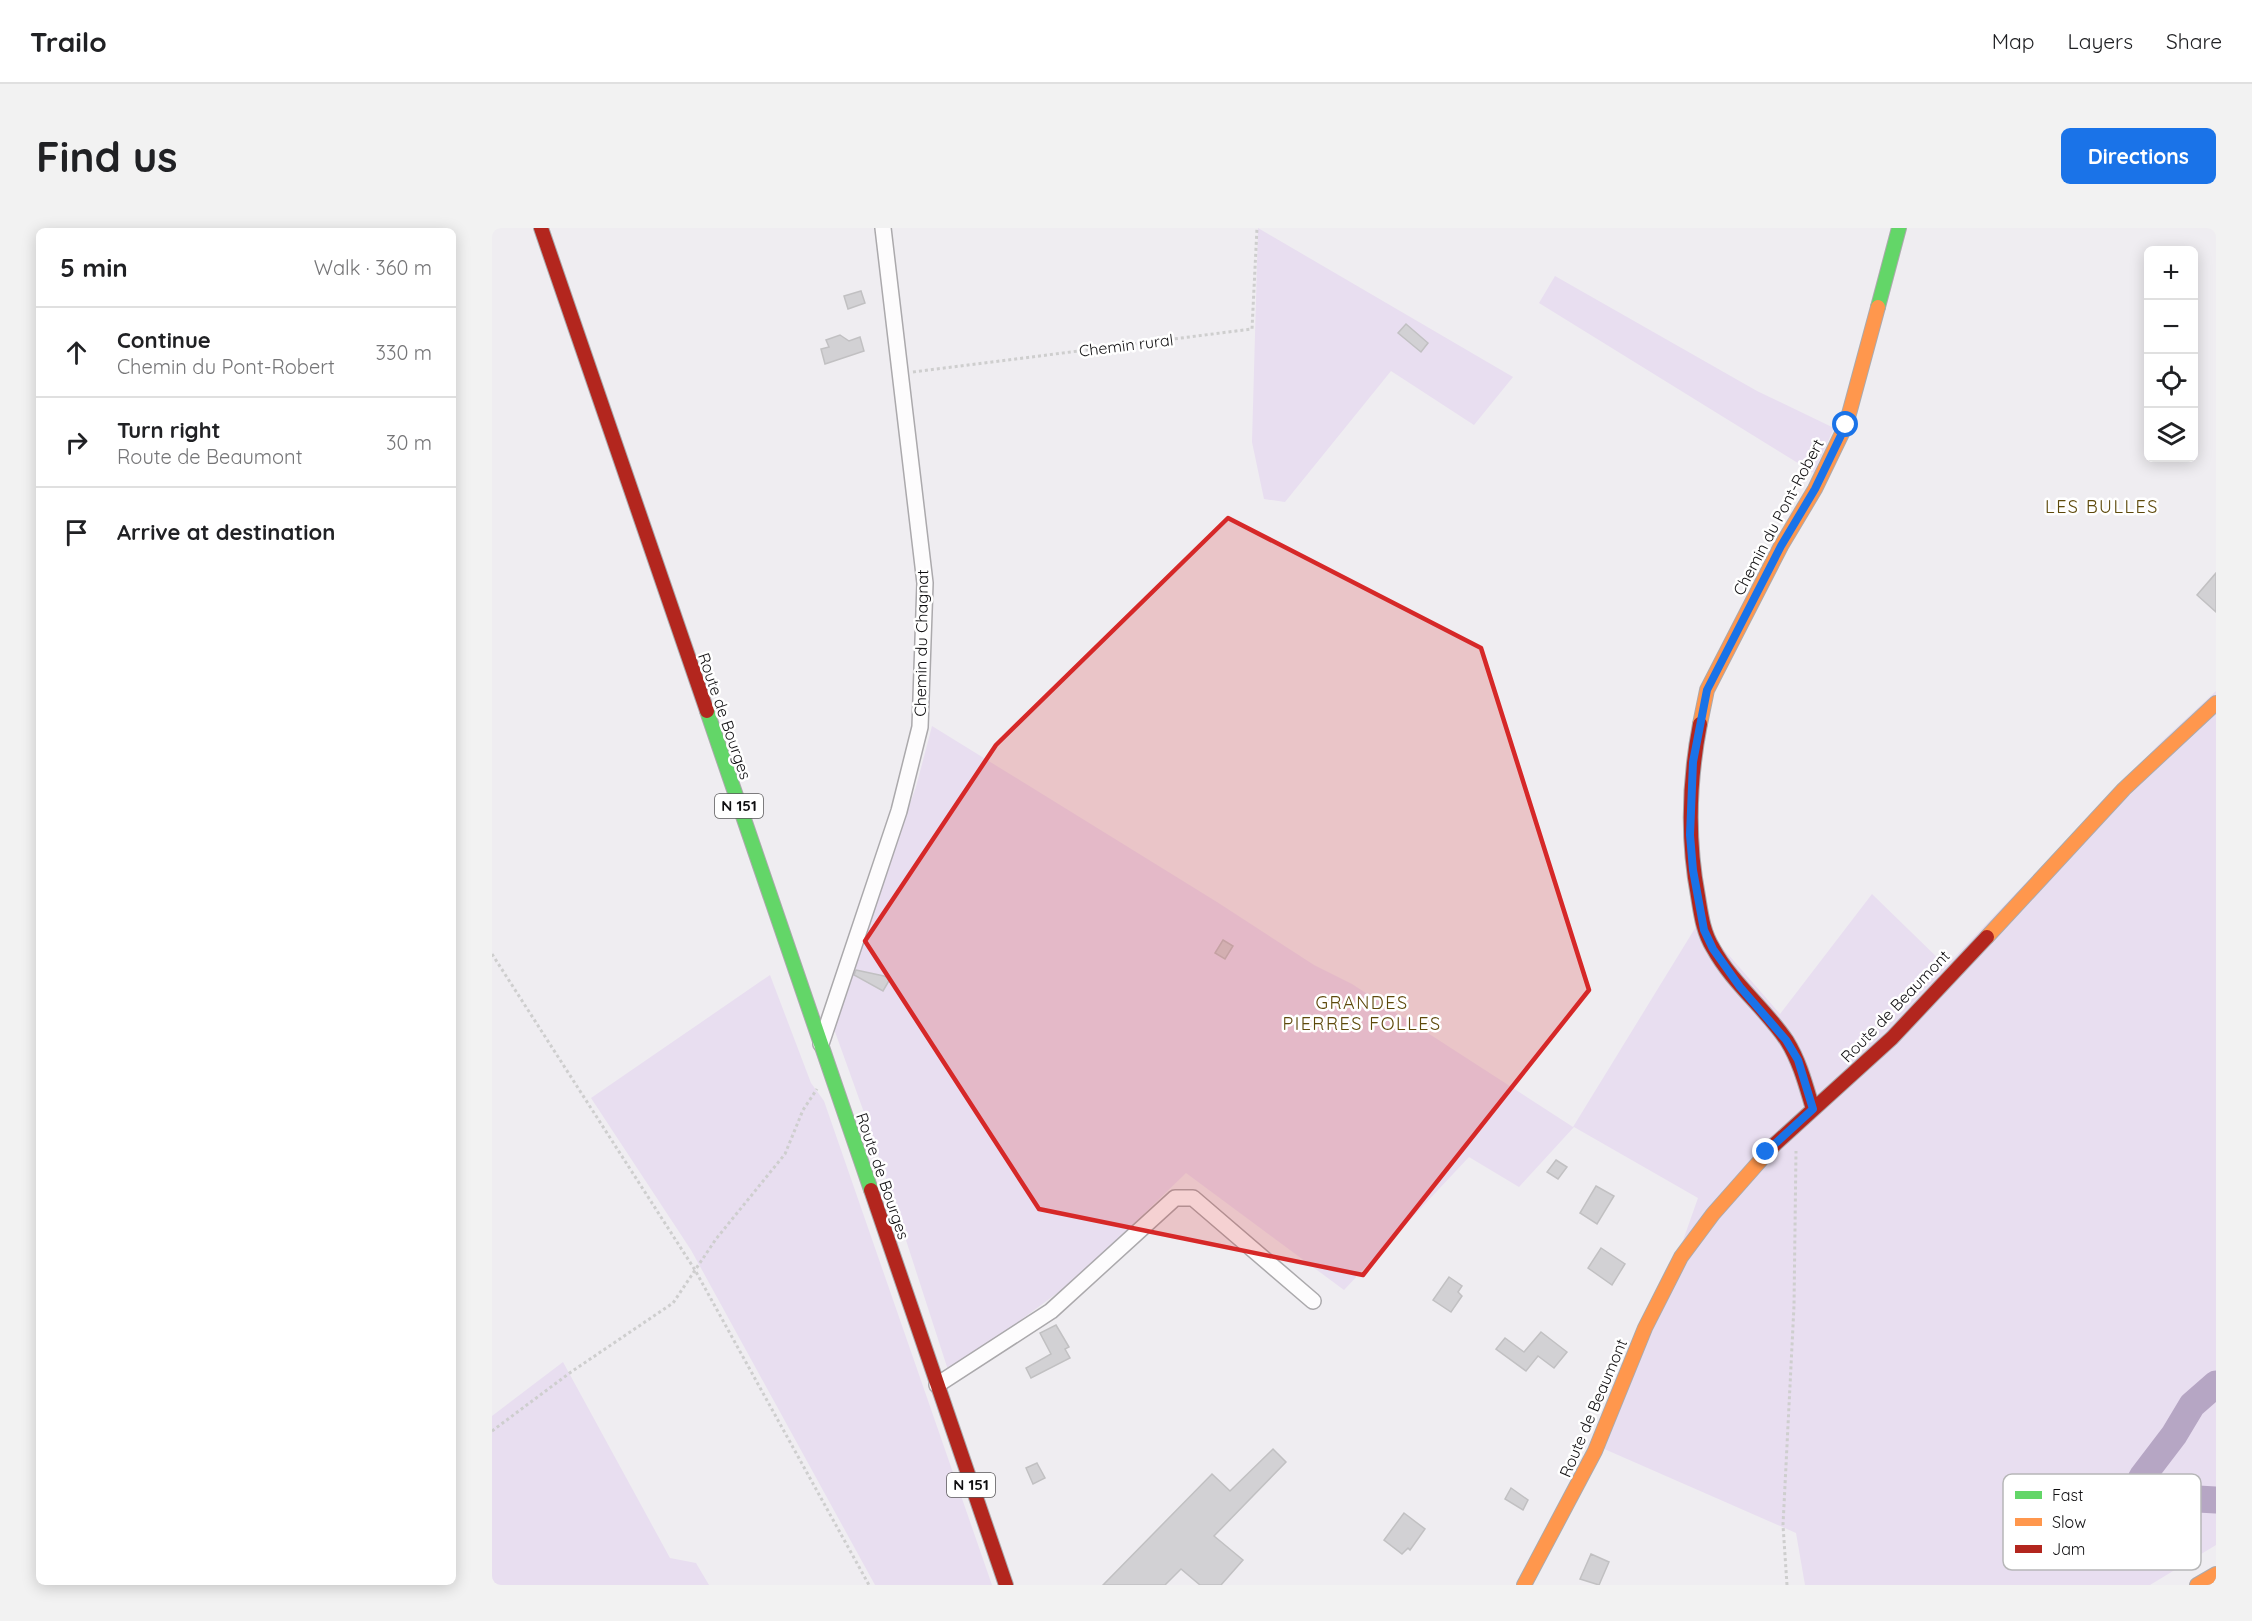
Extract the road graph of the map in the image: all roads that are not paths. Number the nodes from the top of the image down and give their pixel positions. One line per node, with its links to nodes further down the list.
1 (541, 228): 5 (main road, Route de Bourges / N 151)
2 (884, 228): 5 (street, Chemin du Chagnat)
3 (1899, 228): 6 (main road, Chemin du Pont-Robert)
4 (2216, 703): 6 (main road, Route de Beaumont)
5 (820, 1045): 8 (main road, Route de Bourges / N 151)
6 (1813, 1109): 11 (main road, Route de Beaumont)
7 (1313, 1301): 8 (street)
8 (937, 1385): 10 (main road, N 151)
9 (2216, 1574): 12 (main road)
10 (1006, 1585)
11 (1524, 1585)
12 (2197, 1585)

